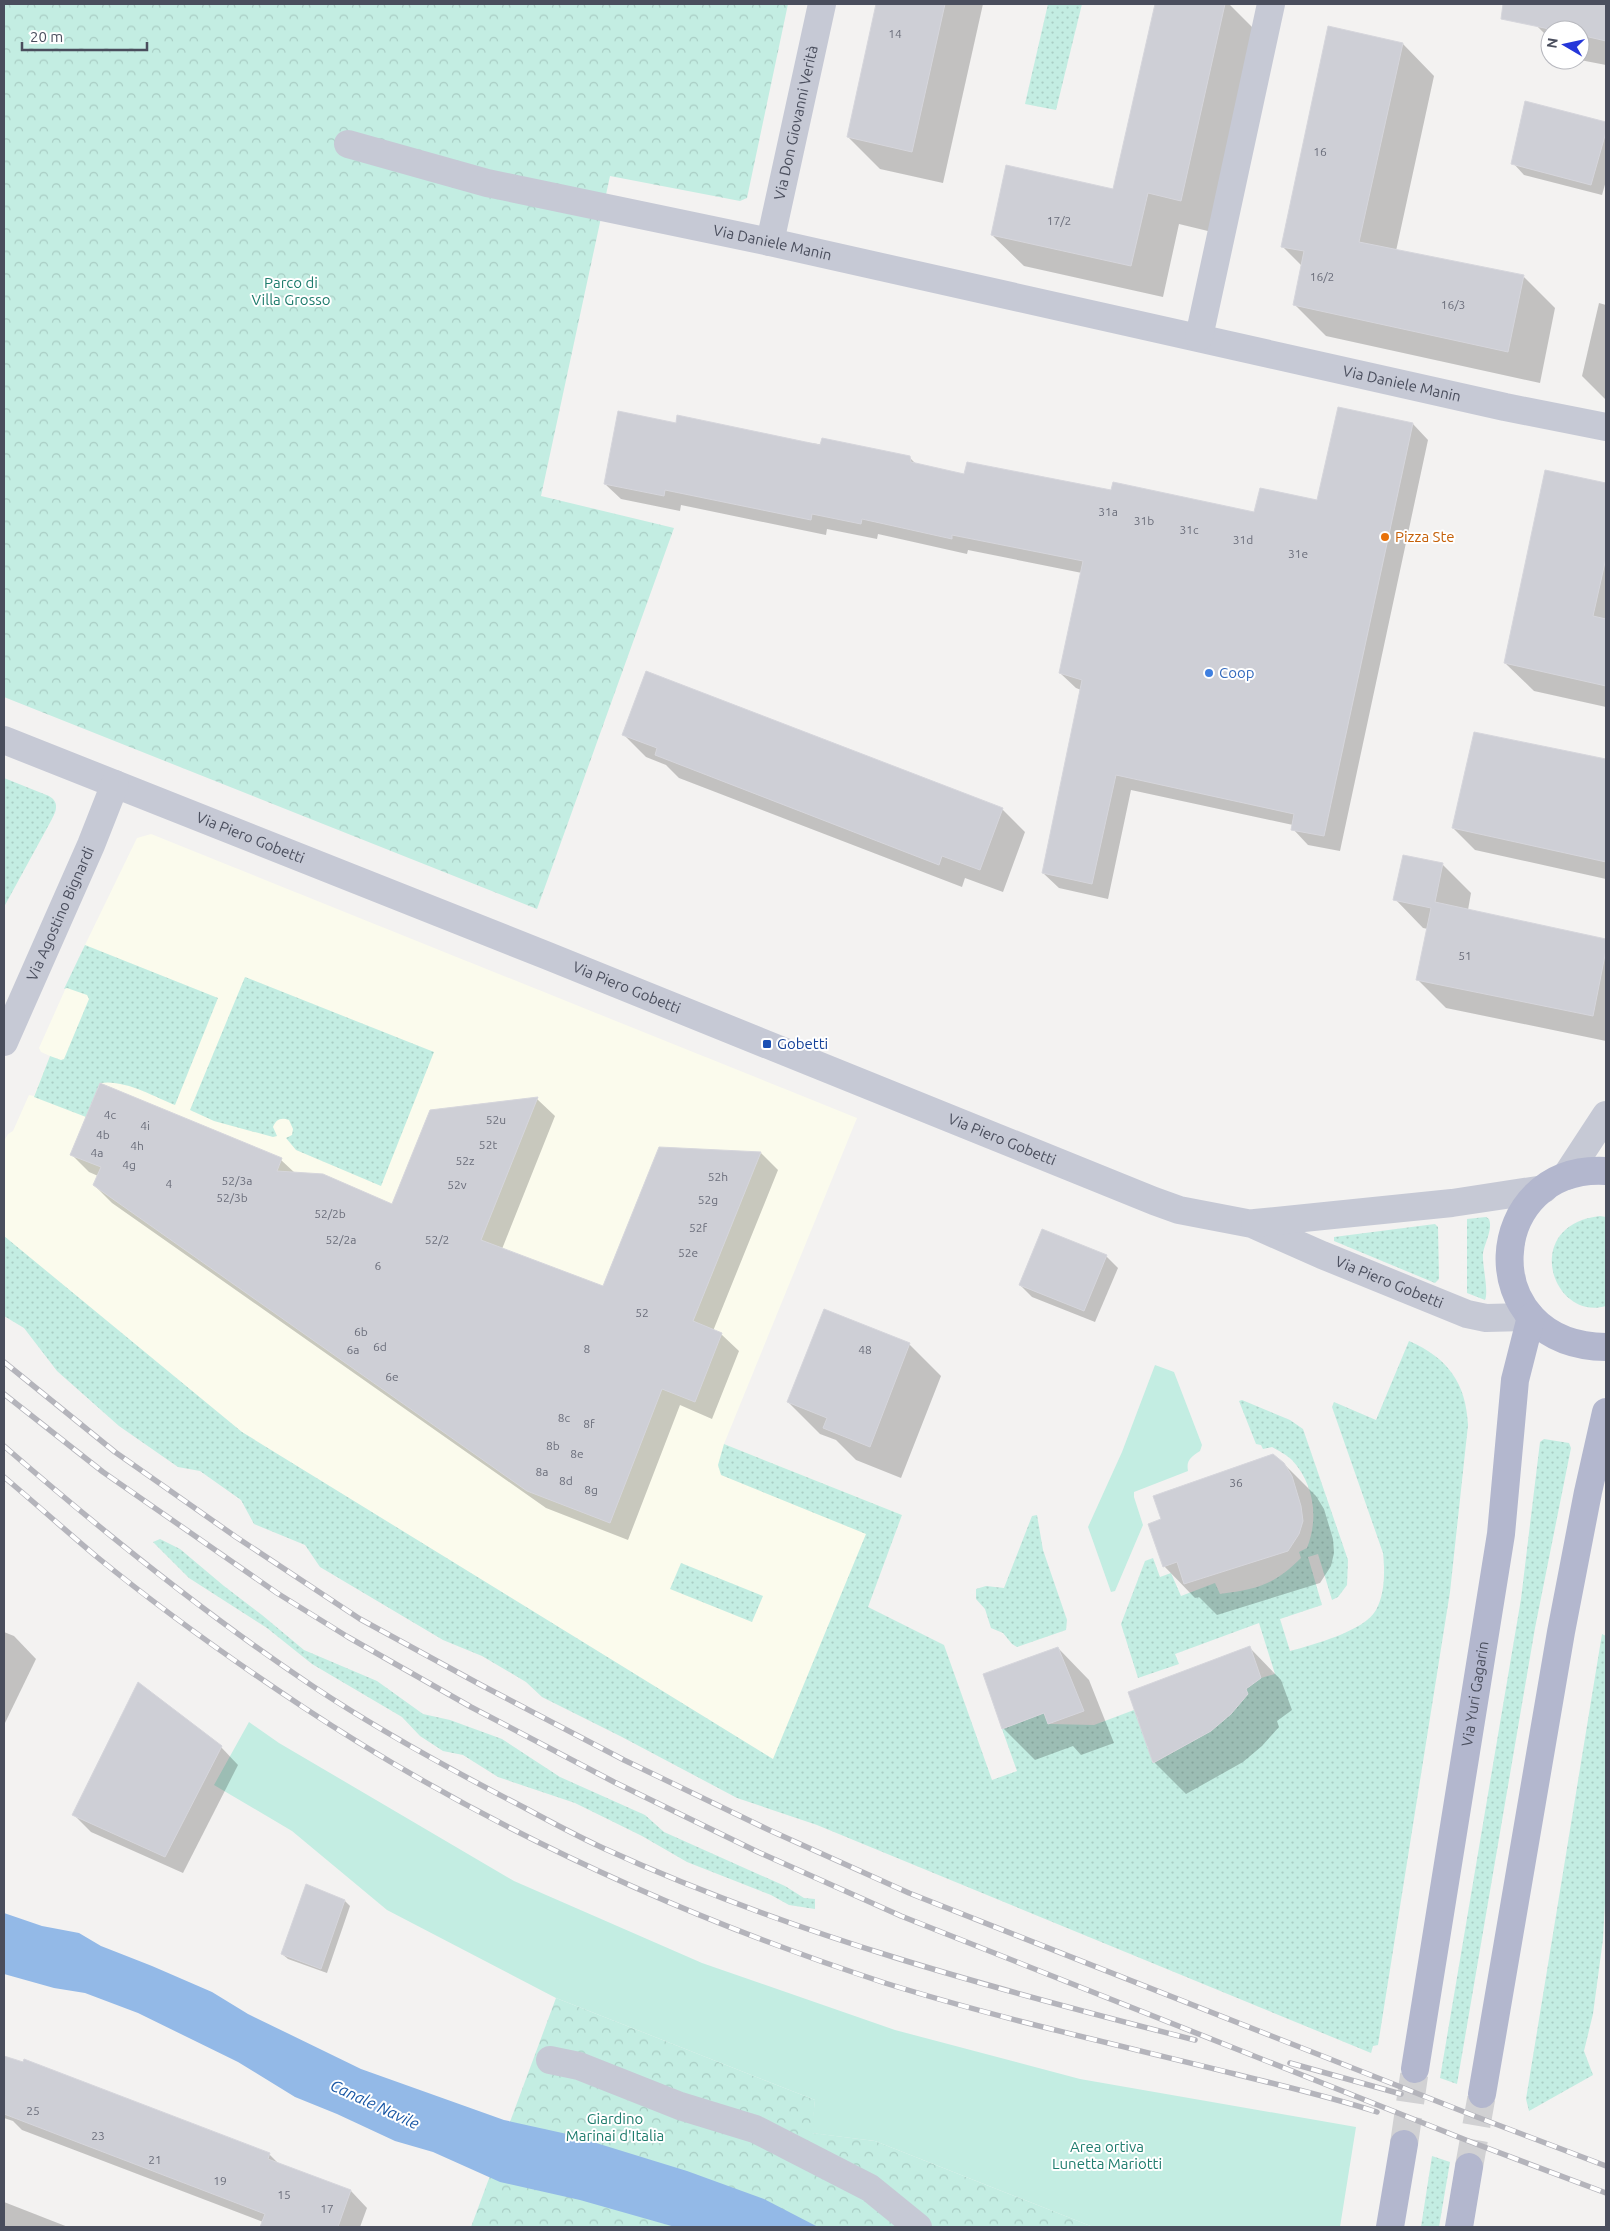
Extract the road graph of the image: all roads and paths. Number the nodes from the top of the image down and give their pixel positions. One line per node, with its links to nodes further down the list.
1 (822, 4): 4 (street, Via Don Giovanni Verità)
2 (1271, 4): 5 (street)
3 (348, 144): 4 (street, Via Daniele Manin)
4 (770, 242): 5 (street, Via Daniele Manin)
5 (1199, 337): 6 (street, Via Daniele Manin)
6 (1606, 427)
7 (4, 740): 8 (street, Via Piero Gobetti)
8 (115, 784): 9 (street, Via Agostino Bignardi); 13 (street, Via Piero Gobetti)
9 (4, 1042)
10 (1606, 1115): 12 (street)
11 (1606, 1171): 12 (main road)
12 (1555, 1182): 13 (street, Via Piero Gobetti); 14 (main road)
13 (1252, 1224): 14 (street, Via Piero Gobetti)
14 (1531, 1318): 15 (main road); 18 (main road, Via Yuri Gagarin)
15 (1606, 1346)
16 (1606, 1412): 19 (main road)
17 (550, 2060): 22 (street)
18 (1415, 2069)
19 (1482, 2094)
20 (1404, 2144): 23 (main road)
21 (1469, 2167): 24 (main road)
22 (918, 2227)
23 (1390, 2227)
24 (1459, 2227)

